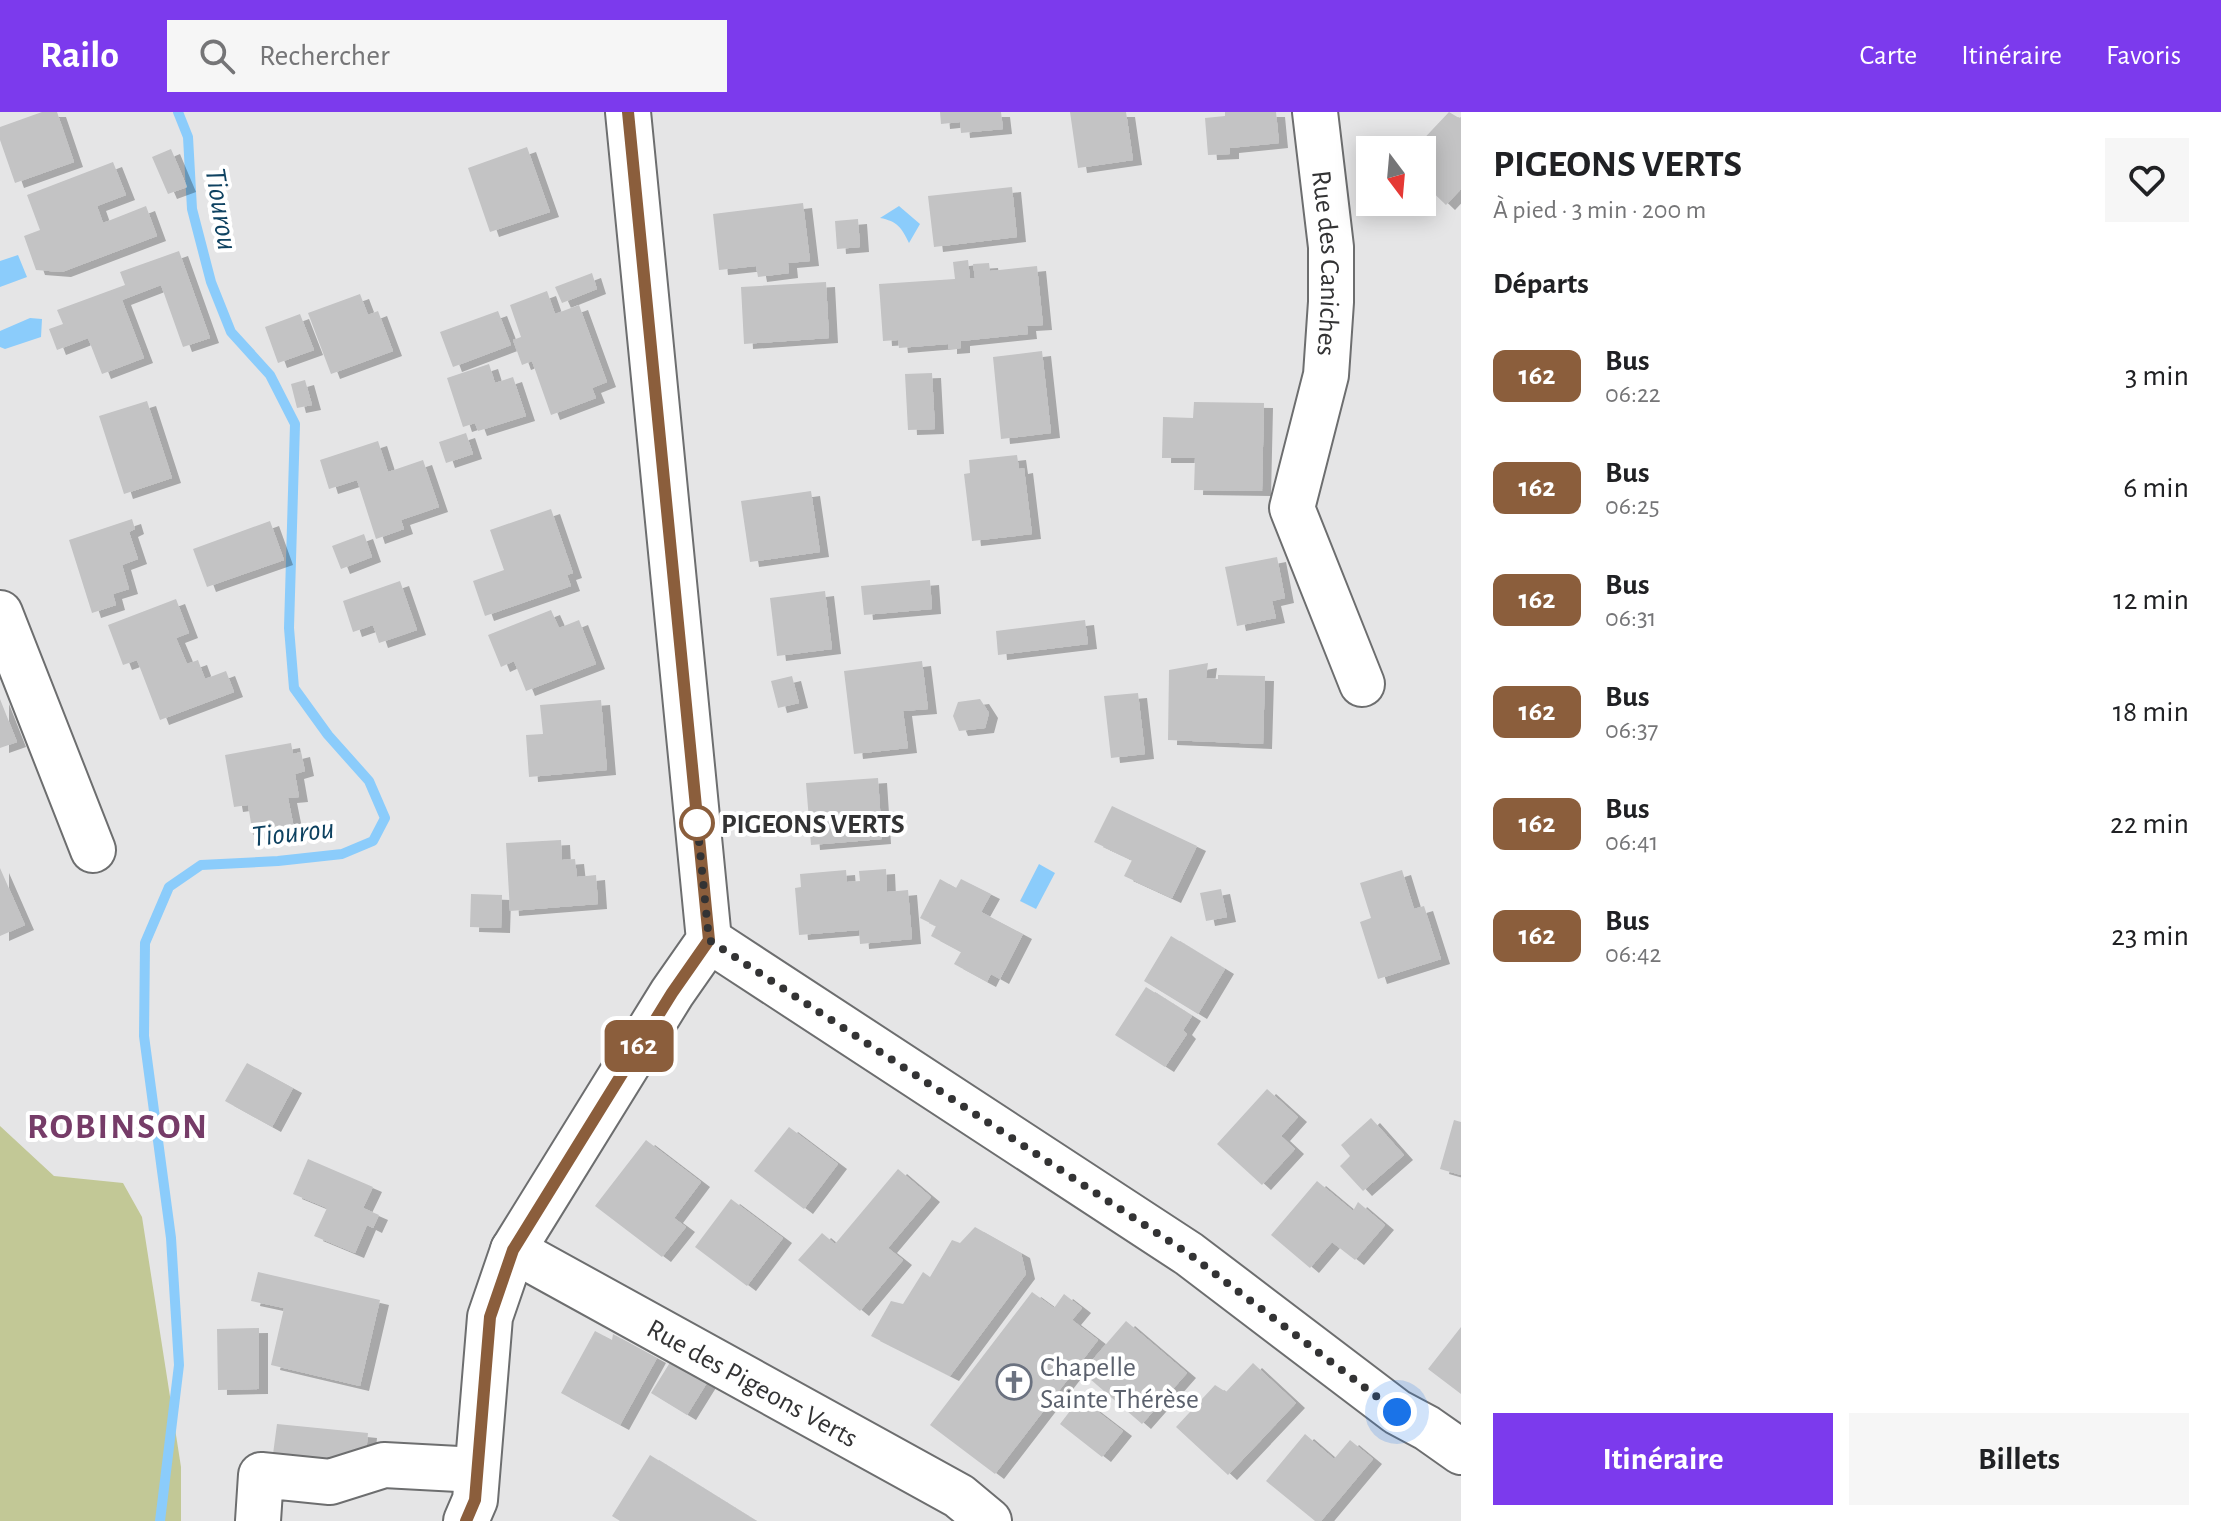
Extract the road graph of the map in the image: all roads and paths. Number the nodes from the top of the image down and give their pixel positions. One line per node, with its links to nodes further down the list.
1 (628, 112): 6 (street)
2 (1315, 112): 4 (street, Rue des Caniches)
3 (0, 613): 5 (street)
4 (1362, 684)
5 (93, 850)
6 (709, 940): 7 (street); 8 (street)
7 (513, 1250): 9 (street); 10 (street, Rue des Pigeons Verts)
8 (1461, 1452)
9 (477, 1470): 11 (street); 12 (street)
10 (966, 1513)
11 (258, 1521)
12 (466, 1521)

